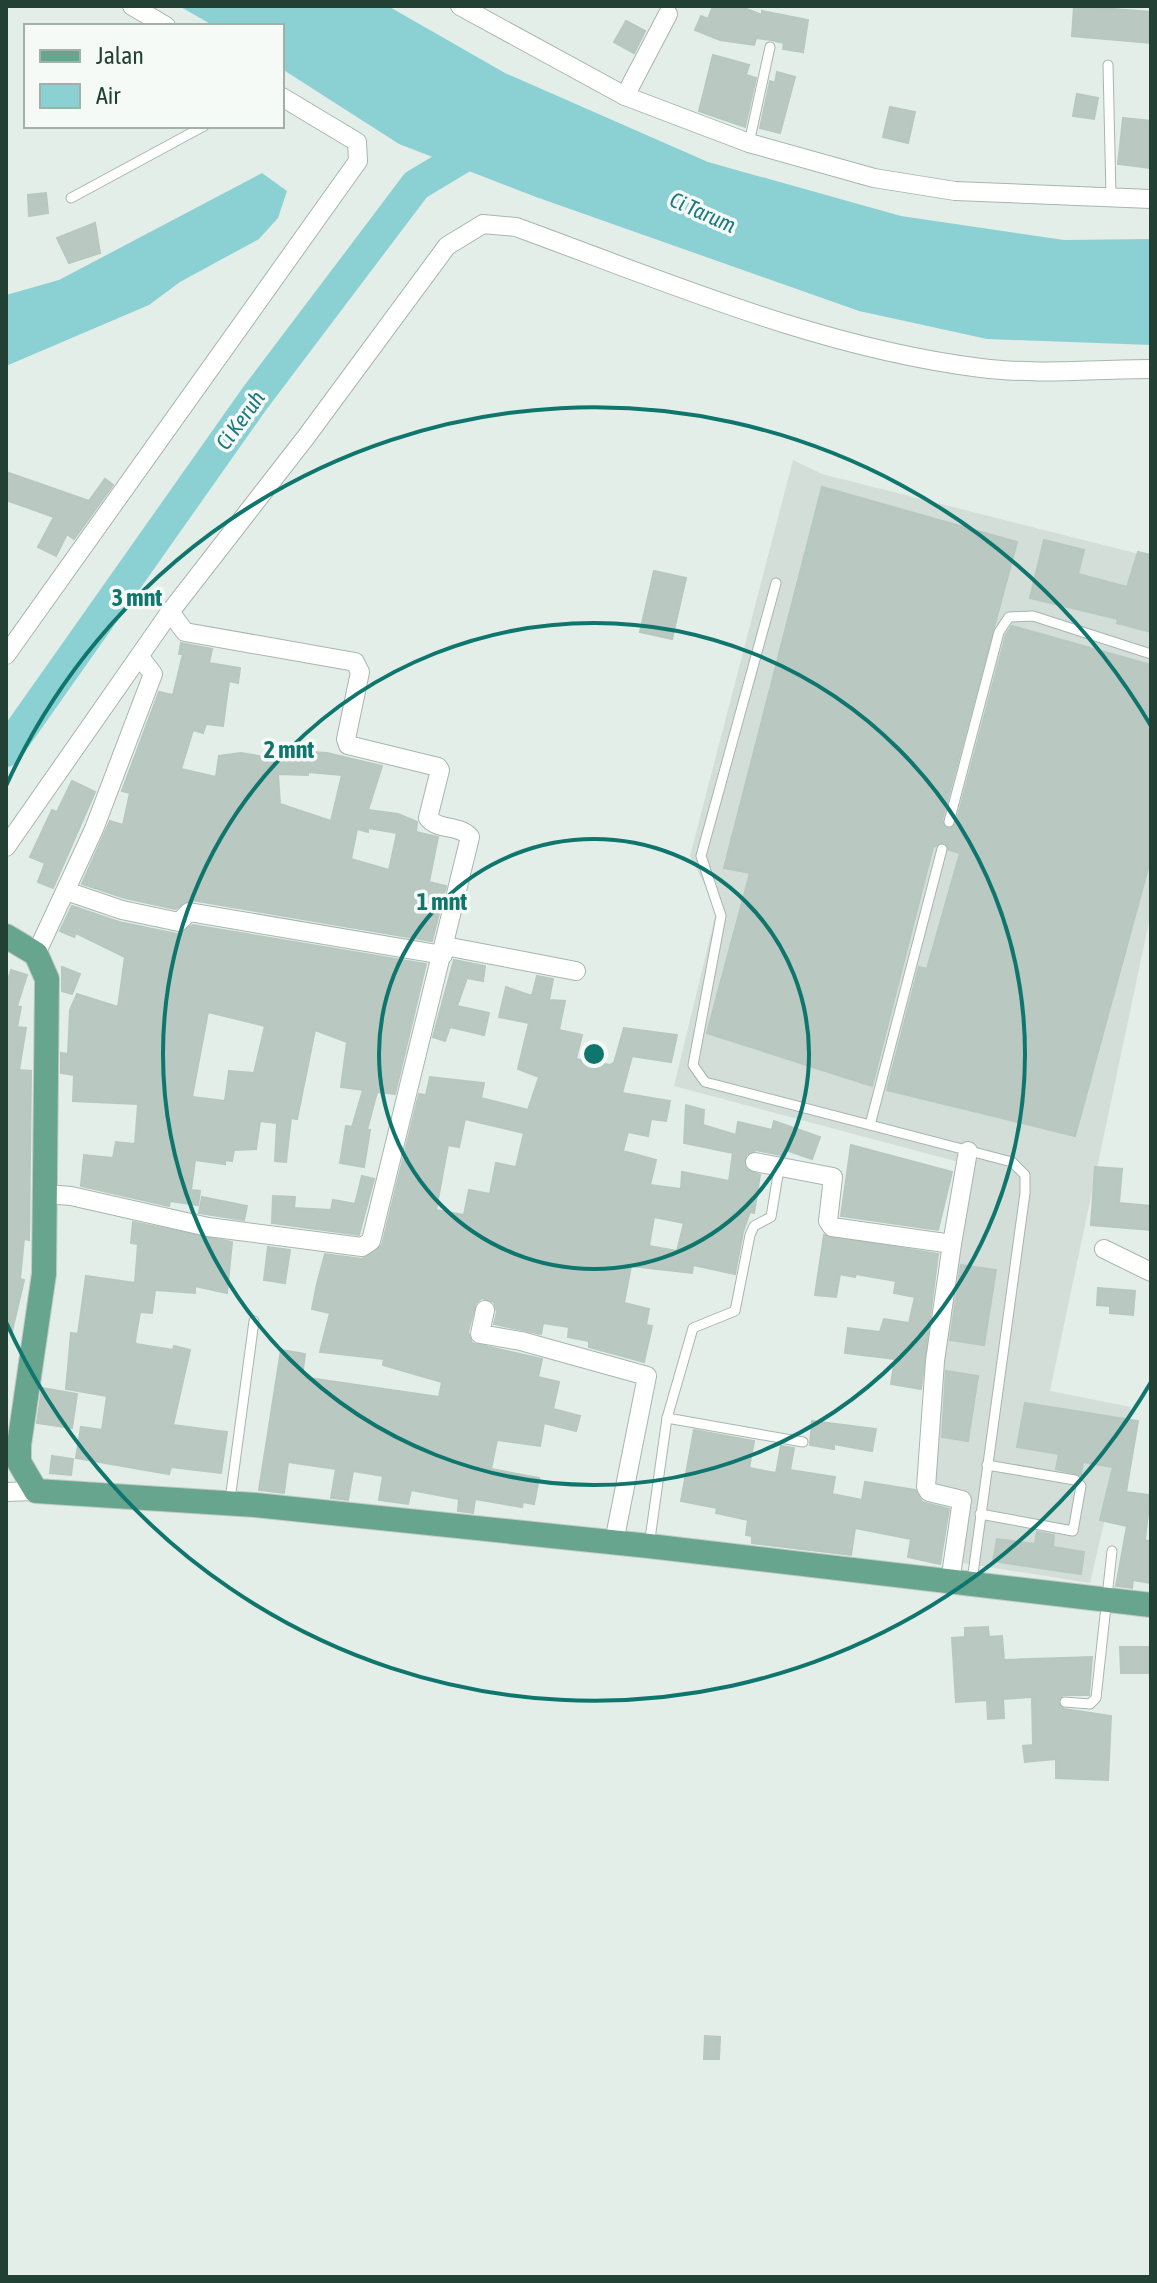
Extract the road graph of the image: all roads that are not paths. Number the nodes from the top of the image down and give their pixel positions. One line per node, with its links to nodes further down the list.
1 (132, 6): 4 (street)
2 (460, 6): 7 (street)
3 (668, 14): 7 (street)
4 (163, 24)
5 (770, 47): 10 (lane)
6 (1108, 65): 11 (lane)
7 (625, 96): 10 (street)
8 (284, 98): 18 (street)
9 (200, 128): 12 (lane)
10 (749, 143): 11 (street)
11 (1111, 196): 13 (street)
12 (71, 198)
13 (1151, 199)
14 (1151, 369): 16 (street)
15 (776, 583): 28 (lane)
16 (170, 612): 19 (street); 25 (street)
17 (1151, 654): 20 (lane)
18 (6, 655)
19 (140, 657): 21 (street); 23 (street)
20 (949, 822)
21 (6, 847)
22 (942, 849): 28 (lane)
23 (66, 891): 25 (street); 26 (street)
24 (6, 936): 26 (main road)
25 (444, 951): 27 (street); 32 (street)
26 (36, 954): 32 (main road)
27 (576, 971)
28 (870, 1125): 29 (lane)
29 (968, 1151): 33 (street); 40 (lane)
30 (755, 1162): 33 (street)
31 (778, 1175): 38 (lane)
32 (46, 1194): 41 (main road)
33 (952, 1244): 48 (street)
34 (1104, 1249): 35 (street)
35 (1151, 1272)
36 (485, 1310): 45 (street)
37 (254, 1321): 43 (lane)
38 (667, 1418): 39 (lane); 46 (lane)
39 (803, 1442)
40 (987, 1465): 44 (lane); 44 (lane)
41 (36, 1491): 42 (street); 43 (main road)
42 (6, 1492)
43 (229, 1504): 45 (main road)
44 (980, 1514): 48 (lane)
45 (614, 1542): 46 (main road)
46 (649, 1546): 48 (main road)
47 (1112, 1551): 49 (lane)
48 (961, 1583): 49 (main road)
49 (1107, 1600): 50 (main road); 51 (lane)
50 (1151, 1605)
51 (1065, 1702)

